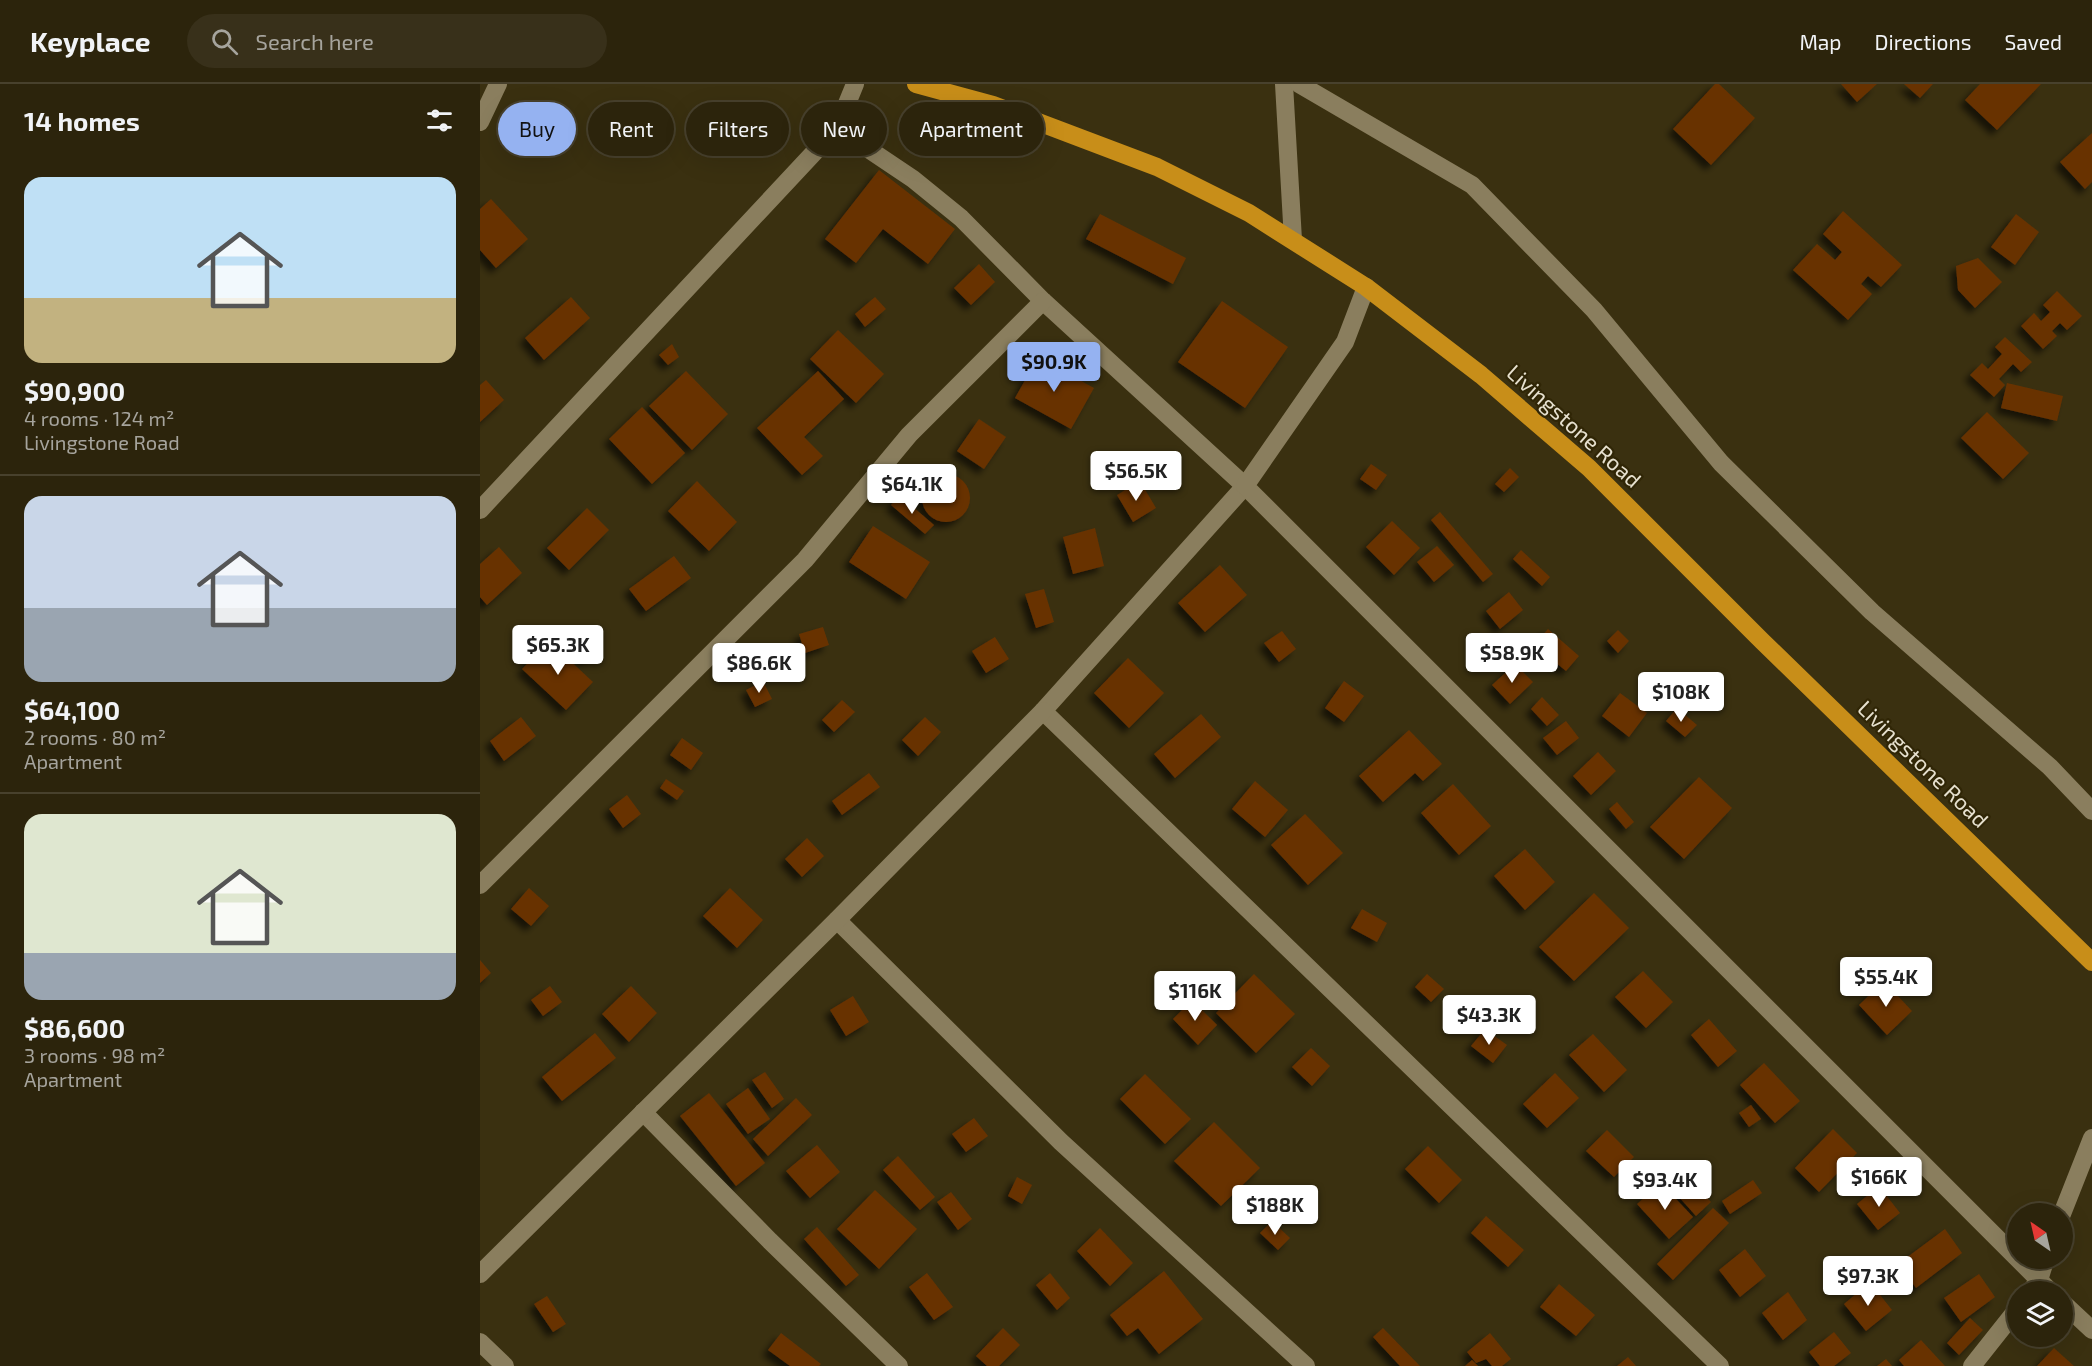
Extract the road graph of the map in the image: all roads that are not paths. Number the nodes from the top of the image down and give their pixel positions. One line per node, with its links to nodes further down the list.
1 (498, 84): 7 (street)
2 (855, 84): 6 (street)
3 (916, 84): 10 (highway, Livingstone Road)
4 (1284, 84): 10 (street)
5 (1299, 84): 16 (street)
6 (848, 102)
7 (480, 122)
8 (811, 156): 14 (street)
9 (879, 156): 12 (street)
10 (1293, 240): 11 (highway, Livingstone Road)
11 (1366, 287): 13 (street); 19 (highway, Livingstone Road)
12 (1043, 300): 13 (street); 17 (street)
13 (1245, 486): 15 (street); 24 (street)
14 (480, 510)
15 (1043, 711): 18 (street); 32 (street)
16 (2092, 812)
17 (480, 885)
18 (837, 920): 20 (street); 31 (street)
19 (2092, 962)
20 (643, 1112): 23 (street); 30 (street)
21 (2092, 1138): 22 (street)
22 (2066, 1203)
23 (480, 1274)
24 (2033, 1281)
25 (2073, 1312): 27 (street)
26 (2007, 1322): 33 (street)
27 (2092, 1330)
28 (480, 1342): 29 (street)
29 (505, 1366)
30 (899, 1366)
31 (1306, 1366)
32 (1720, 1366)
33 (1972, 1366)

